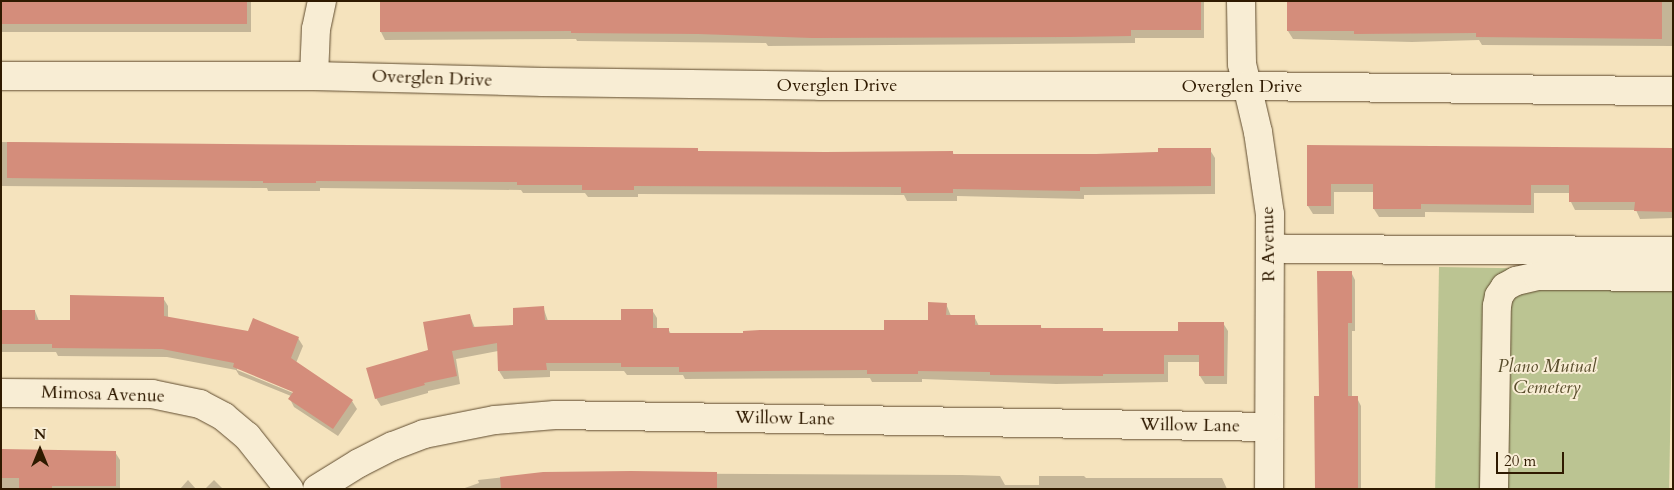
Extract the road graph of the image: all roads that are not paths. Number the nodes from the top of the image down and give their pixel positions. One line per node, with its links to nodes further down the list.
1 (322, 1): 4 (street)
2 (1240, 1): 5 (street, R Avenue)
3 (1, 76): 4 (street, Overglen Drive)
4 (314, 76): 5 (street, Overglen Drive)
5 (1246, 86): 6 (street, Overglen Drive); 7 (street, R Avenue)
6 (1673, 91)
7 (1270, 247): 8 (street); 11 (street, R Avenue)
8 (1673, 251)
9 (1673, 277): 15 (street)
10 (1, 393): 12 (street, Mimosa Avenue)
11 (1269, 427): 13 (street, Willow Lane); 14 (street, R Avenue)
12 (290, 489)
13 (317, 489)
14 (1269, 489)
15 (1494, 489)

